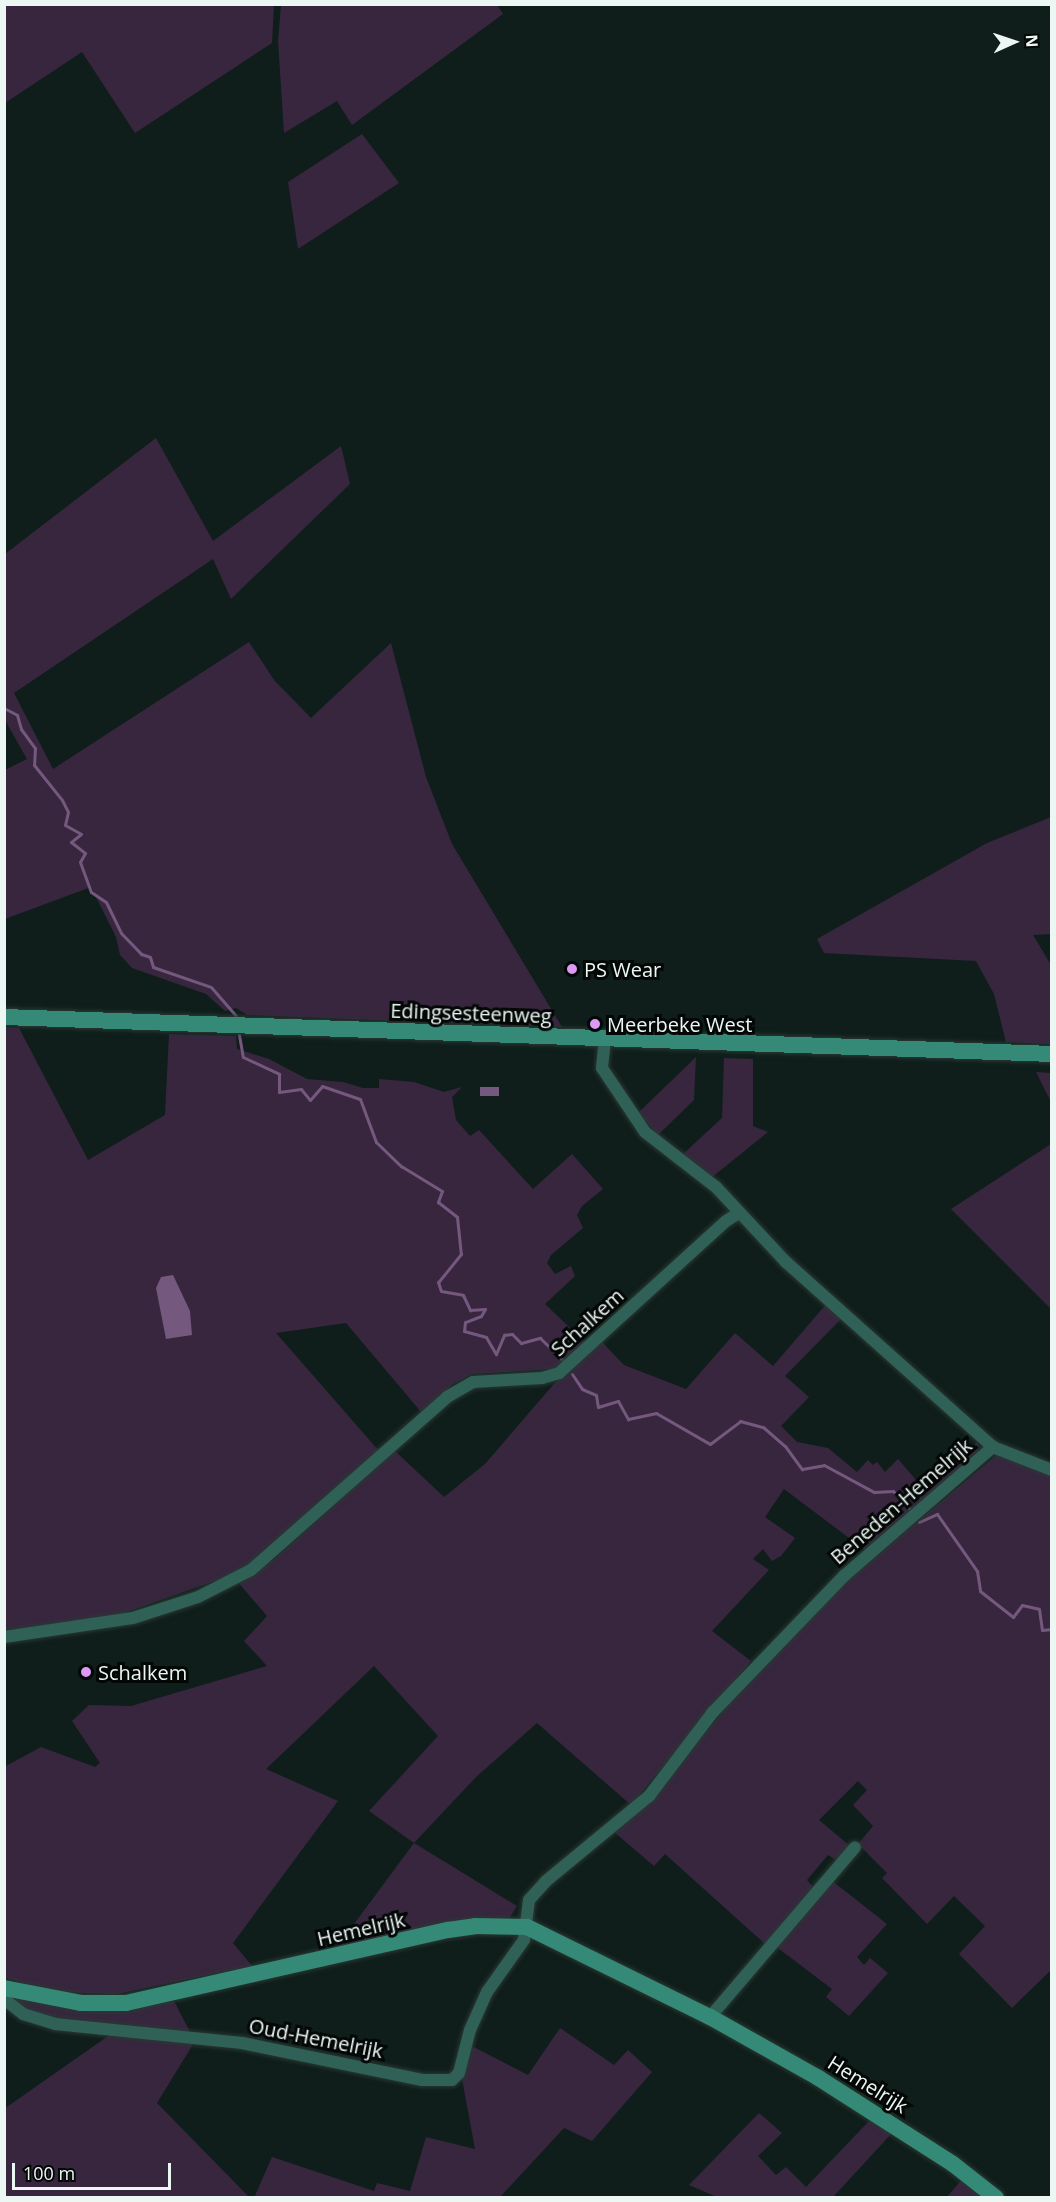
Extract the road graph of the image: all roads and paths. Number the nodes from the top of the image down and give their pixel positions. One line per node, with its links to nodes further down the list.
1 (4, 1017): 2 (main road, Edingsesteenweg)
2 (604, 1039): 3 (main road, Edingsesteenweg); 6 (street, Beneden-Hemelrijk)
3 (937, 1052): 4 (main road, Edingsesteenweg); 5 (main road, Edingsesteenweg)
4 (1052, 1053)
5 (1052, 1065)
6 (739, 1213): 7 (street, Beneden-Hemelrijk); 9 (street, Schalkem)
7 (993, 1447): 8 (street); 11 (street, Beneden-Hemelrijk)
8 (1052, 1470)
9 (4, 1637)
10 (855, 1847): 14 (street)
11 (527, 1927): 12 (main road, Hemelrijk); 13 (street, Oud-Hemelrijk); 14 (main road, Hemelrijk)
12 (4, 1988)
13 (4, 1999)
14 (710, 2017): 15 (main road, Hemelrijk)
15 (996, 2198)

